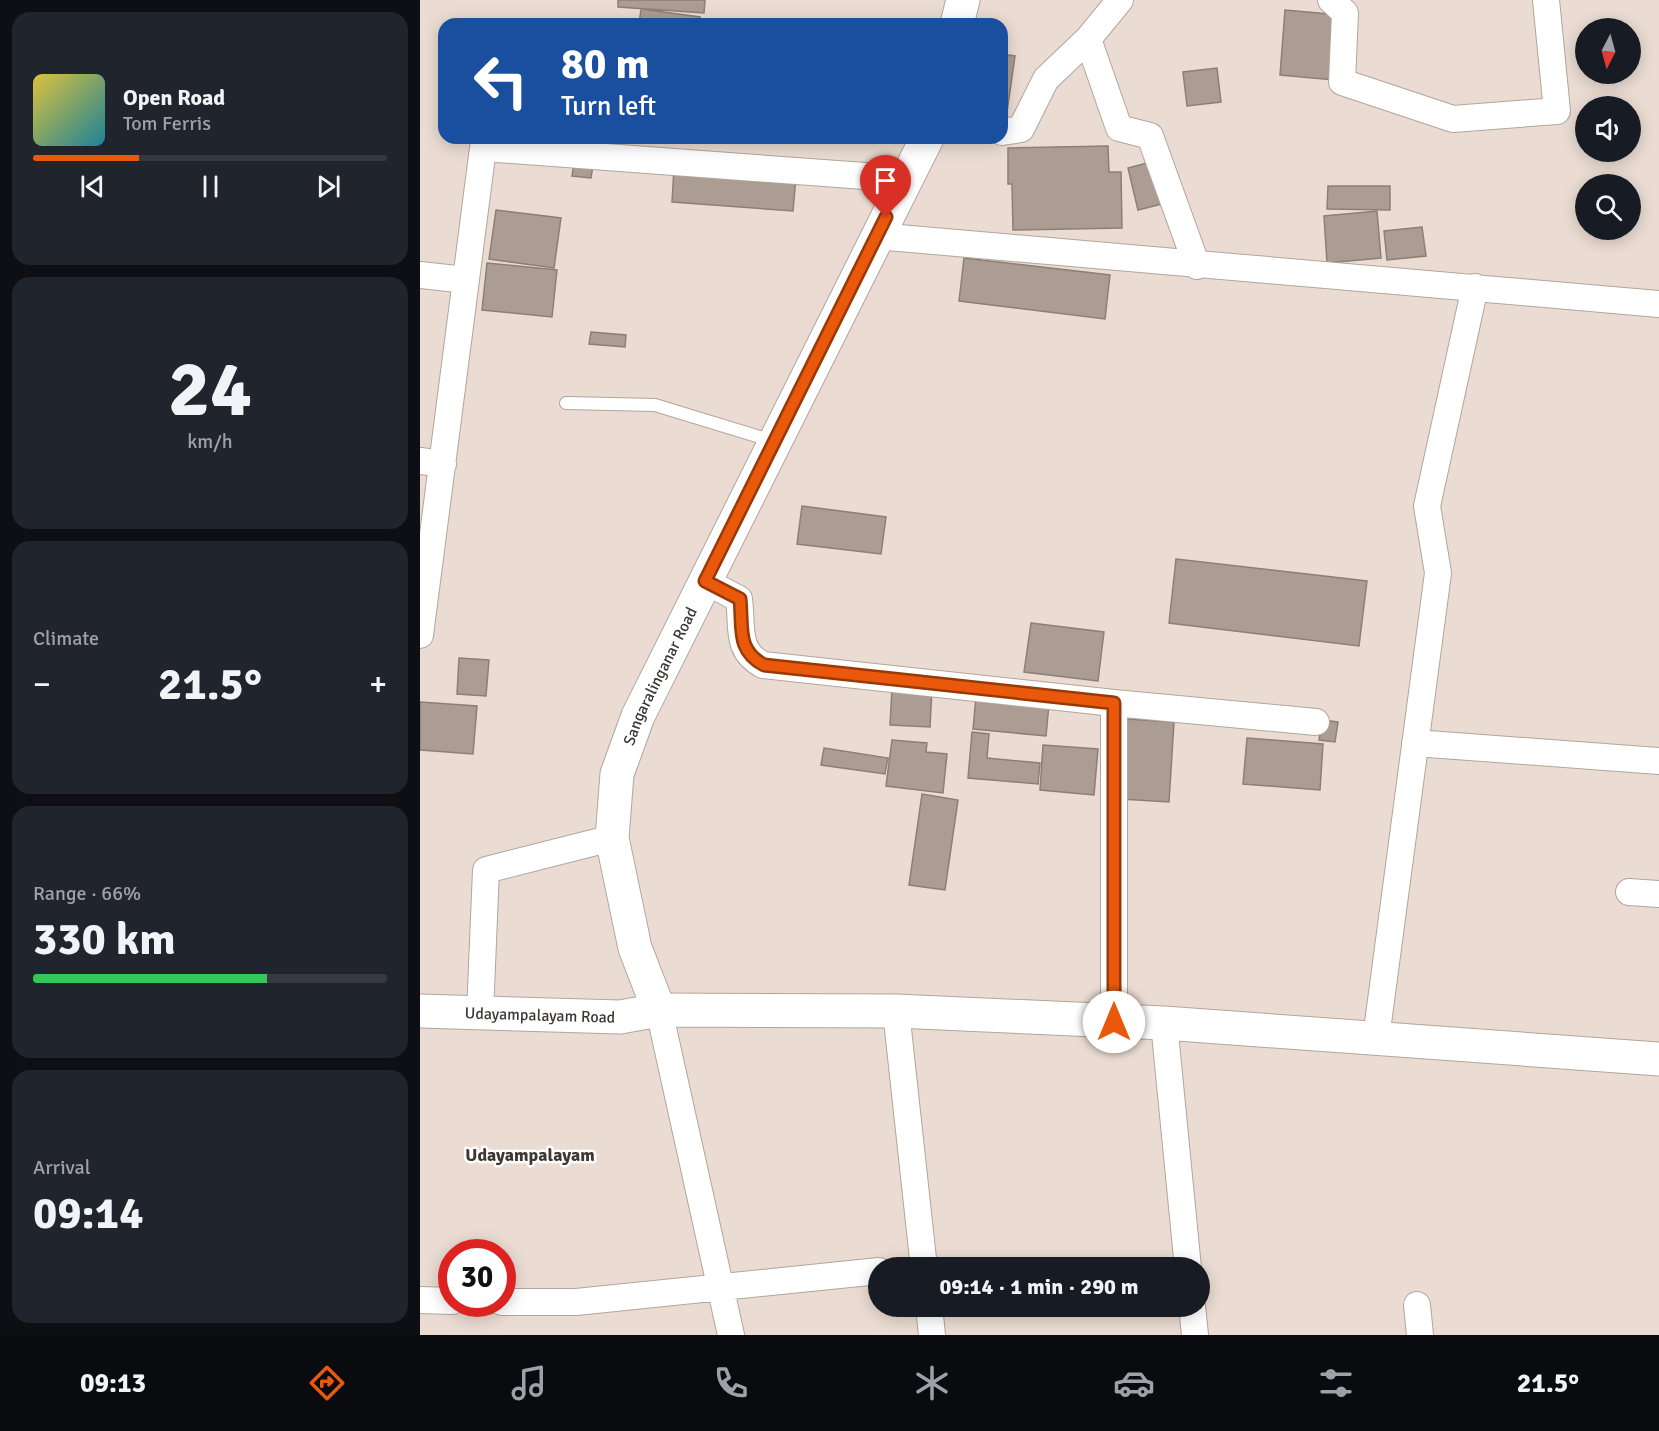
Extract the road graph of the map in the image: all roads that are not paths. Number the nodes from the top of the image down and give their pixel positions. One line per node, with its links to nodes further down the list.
1 (963, 0): 5 (main road)
2 (1120, 0): 6 (street)
3 (1331, 0): 4 (street)
4 (1546, 0)
5 (958, 18)
6 (1088, 39): 7 (street); 11 (street)
7 (1008, 131)
8 (924, 144): 9 (main road, Sangaralinganar Road)
9 (906, 179): 10 (main road, Sangaralinganar Road); 13 (street)
10 (876, 236): 11 (street); 17 (main road, Sangaralinganar Road)
11 (1197, 266): 14 (street)
12 (420, 275): 13 (street)
13 (466, 280): 18 (street)
14 (1475, 287): 15 (street); 23 (street)
15 (1659, 304)
16 (566, 403): 17 (lane)
17 (774, 441): 19 (main road, Sangaralinganar Road)
18 (431, 462): 20 (street)
19 (705, 581): 21 (street); 25 (main road, Sangaralinganar Road)
20 (420, 638)
21 (1114, 703): 22 (street); 32 (street)
22 (1316, 722)
23 (1416, 743): 24 (street); 34 (street)
24 (1659, 760)
25 (612, 838): 28 (main road, Sangaralinganar Road); 31 (street)
26 (1629, 892): 27 (street)
27 (1659, 894)
28 (659, 1010): 30 (main road, Udayampalayam Road); 31 (main road, Udayampalayam Road); 39 (street)
29 (420, 1011): 31 (main road, Udayampalayam Road)
30 (896, 1011): 32 (main road, Udayampalayam Road); 36 (street)
31 (480, 1012)
32 (1114, 1022): 33 (main road, Udayampalayam Road)
33 (1164, 1023): 34 (main road, Udayampalayam Road); 37 (street)
34 (1376, 1038): 35 (main road, Udayampalayam Road)
35 (1659, 1059)
36 (920, 1257)
37 (1187, 1257)
38 (868, 1272): 39 (street)
39 (720, 1287): 42 (street); 46 (street)
40 (420, 1300): 41 (street)
41 (438, 1301)
42 (516, 1302)
43 (1417, 1305): 49 (street)
44 (930, 1317): 47 (street)
45 (1193, 1317): 48 (street)
46 (731, 1335)
47 (932, 1335)
48 (1195, 1335)
49 (1420, 1335)

